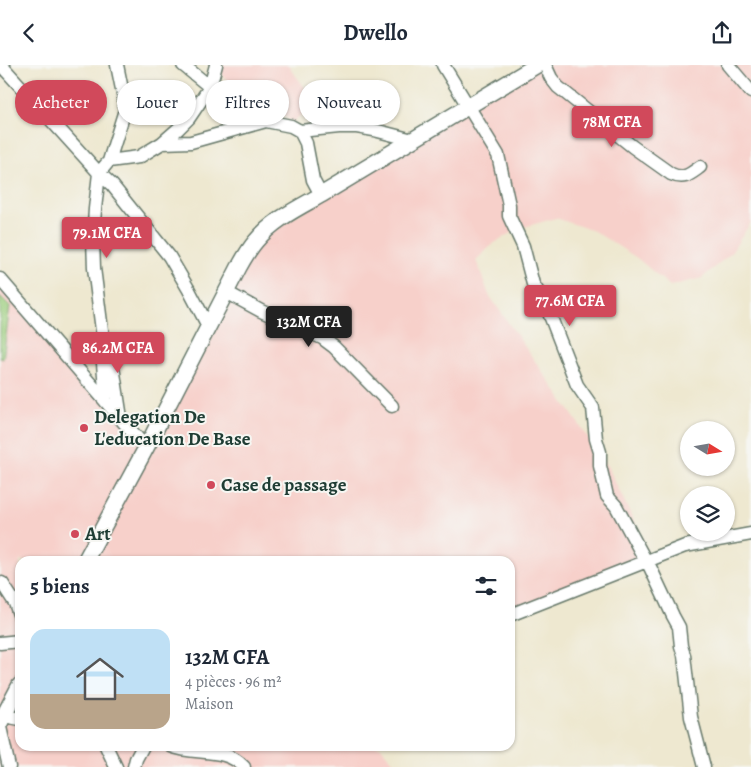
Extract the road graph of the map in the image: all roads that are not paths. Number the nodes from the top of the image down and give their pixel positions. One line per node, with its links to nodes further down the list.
1 (1, 65): 21 (street)
2 (117, 65): 19 (street)
3 (183, 65): 10 (street)
4 (216, 65): 9 (street)
5 (443, 65): 13 (street)
6 (537, 65): 13 (main road)
7 (545, 65): 20 (street)
8 (728, 65): 11 (street)
9 (212, 80)
10 (206, 84)
11 (751, 92)
12 (206, 93): 18 (street)
13 (468, 106): 17 (main road); 33 (street)
14 (252, 125): 18 (street)
15 (286, 125): 16 (street)
16 (300, 131): 17 (street); 22 (street)
17 (413, 140): 22 (main road)
18 (162, 143): 19 (street)
19 (109, 161): 21 (street)
20 (700, 167)
21 (99, 173): 25 (street); 26 (street)
22 (321, 195): 24 (main road)
23 (0, 279): 27 (street)
24 (226, 292): 25 (main road); 28 (street)
25 (208, 326): 30 (main road)
26 (104, 345): 27 (street); 29 (street)
27 (106, 402): 29 (street)
28 (392, 405)
29 (121, 419): 30 (street)
30 (146, 448): 32 (main road)
31 (751, 533): 33 (street)
32 (88, 556)
33 (646, 562): 36 (street); 49 (street)
34 (2, 583): 35 (street)
35 (15, 603)
36 (515, 613)
37 (15, 642): 38 (street)
38 (0, 643)
39 (15, 695): 41 (main road)
40 (15, 720): 41 (street)
41 (1, 722): 45 (street)
42 (108, 751): 46 (street)
43 (140, 751): 47 (street)
44 (190, 751): 48 (street)
45 (9, 767)
46 (116, 767)
47 (134, 767)
48 (244, 767)
49 (704, 767)

